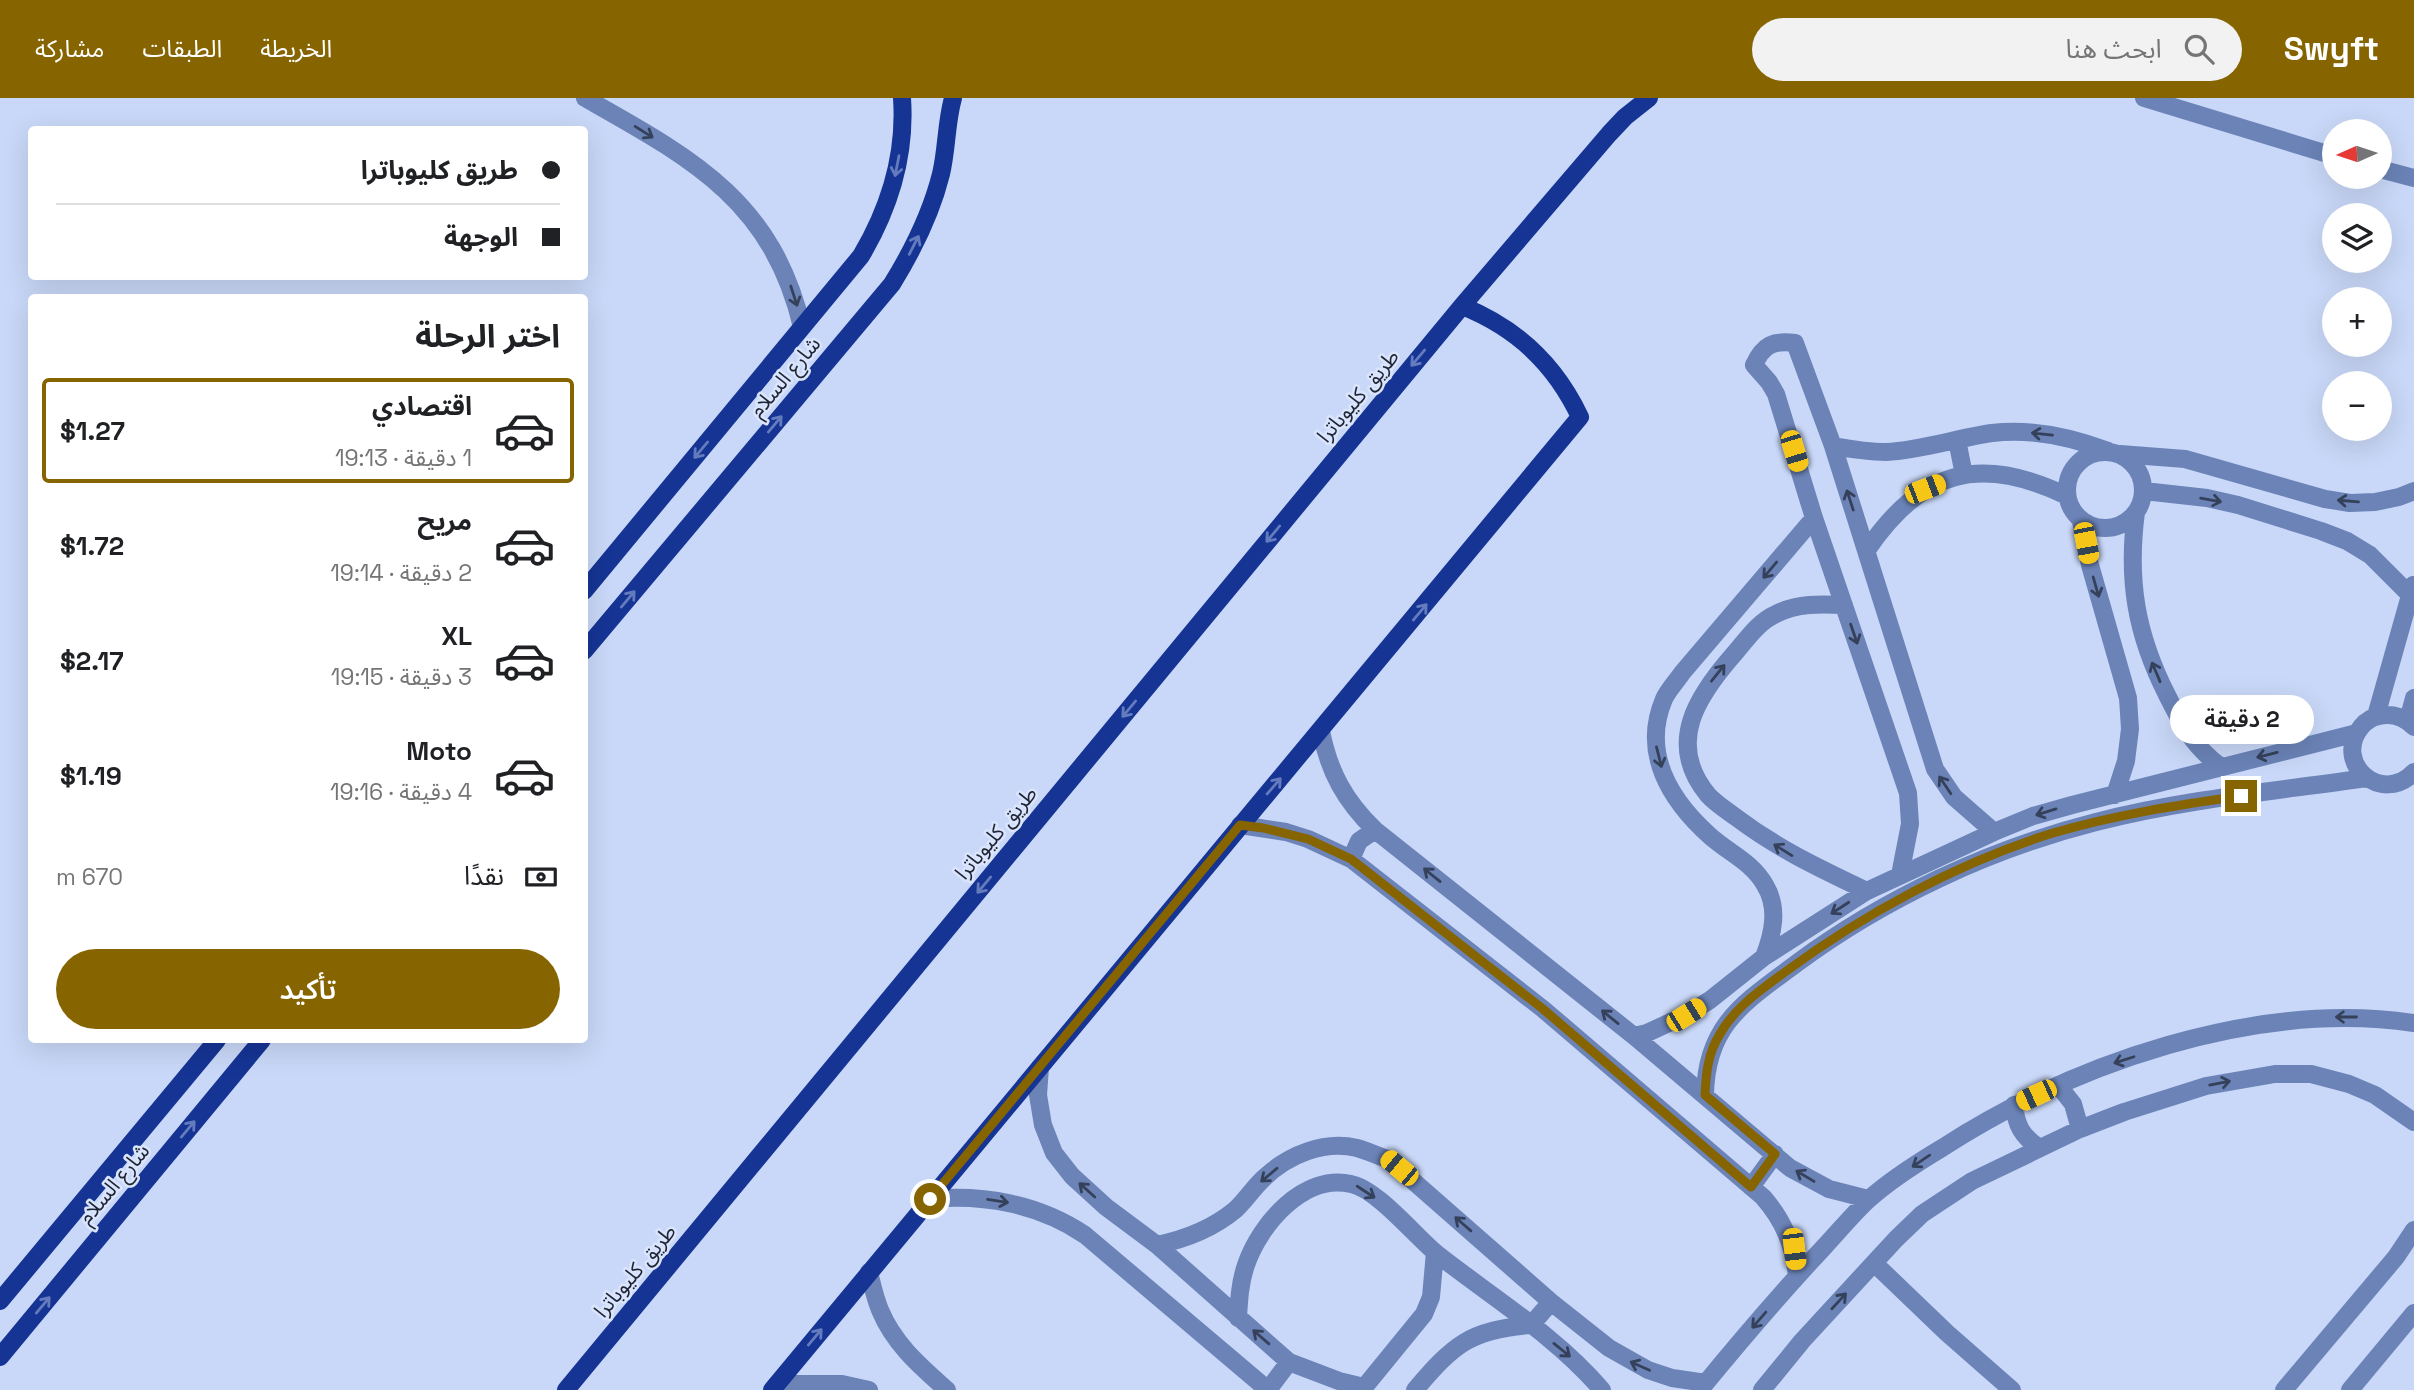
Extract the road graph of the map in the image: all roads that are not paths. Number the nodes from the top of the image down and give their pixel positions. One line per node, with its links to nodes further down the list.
1 (585, 98): 10 (street, one-way to 10)
2 (902, 98): 10 (main road, شارع السلام, one-way to 10)
3 (953, 98): 25 (main road, شارع السلام, one-way to 3)
4 (1649, 98): 9 (main road, طريق كليوباترا)
5 (2144, 98): 6 (street)
6 (2322, 152)
7 (2392, 172): 8 (street)
8 (2414, 178)
9 (1462, 306): 29 (main road, one-way to 9); 79 (main road, طريق كليوباترا, one-way to 79)
10 (803, 327): 22 (main road, شارع السلام, one-way to 22)
11 (1957, 440): 12 (street); 13 (street, one-way to 11); 14 (street)
12 (1833, 446): 19 (street); 21 (street, one-way to 12)
13 (2114, 453): 15 (street); 16 (street, one-way to 13); 17 (street)
14 (1964, 475): 17 (street); 21 (street)
15 (2144, 491): 18 (street); 23 (street, one-way to 23)
16 (2414, 491)
17 (2067, 496): 20 (street)
18 (2136, 512): 20 (street); 33 (street, one-way to 18)
19 (1814, 518): 24 (street); 45 (street, one-way to 45)
20 (2081, 521): 38 (street, one-way to 38)
21 (1867, 550): 31 (street)
22 (588, 586)
23 (2412, 588): 27 (street)
24 (1844, 605): 32 (street, one-way to 32); 44 (street, one-way to 24)
25 (588, 646)
26 (2414, 698): 28 (street)
27 (2376, 716): 28 (street); 30 (street)
28 (2411, 724)
29 (1321, 731): 39 (main road, one-way to 29); 40 (street)
30 (2357, 733): 33 (street, one-way to 33); 35 (street)
31 (1929, 753): 32 (street); 41 (street, one-way to 31)
32 (1899, 763): 43 (street)
33 (2221, 767): 38 (street)
34 (2414, 772): 36 (street)
35 (2367, 778): 36 (street); 47 (street)
36 (2394, 784): 37 (street)
37 (2414, 787)
38 (2115, 794): 41 (street, one-way to 41)
39 (1240, 825): 42 (street); 52 (main road)
40 (1375, 830): 42 (street); 49 (street, one-way to 40)
41 (1994, 832): 43 (street)
42 (1351, 859): 60 (street)
43 (1900, 874): 44 (street)
44 (1867, 891): 45 (street, one-way to 45)
45 (1764, 957): 46 (street)
46 (1710, 1000): 47 (street); 49 (street)
47 (1730, 1019): 54 (street)
48 (2414, 1023): 53 (street, one-way to 53)
49 (1634, 1036): 54 (street)
50 (215, 1043): 69 (main road, شارع السلام)
51 (260, 1043): 74 (main road, شارع السلام, one-way to 51)
52 (1040, 1068): 61 (main road); 64 (street, one-way to 52)
53 (2059, 1085): 55 (street); 57 (street)
54 (1705, 1095): 59 (street)
55 (2014, 1105): 58 (street); 62 (street, one-way to 62)
56 (2414, 1122): 57 (street, one-way to 56)
57 (2080, 1129): 58 (street)
58 (2038, 1147): 66 (street)
59 (1775, 1154): 60 (street); 62 (street, one-way to 59)
60 (1751, 1187): 68 (street)
61 (930, 1199): 67 (main road); 82 (street, one-way to 82)
62 (1868, 1199): 68 (street)
63 (2414, 1230): 87 (street)
64 (1157, 1245): 70 (street, one-way to 64); 72 (street)
65 (1435, 1252): 72 (street, one-way to 65); 73 (street); 78 (street)
66 (1874, 1263): 85 (street, one-way to 66); 86 (street)
67 (869, 1272): 77 (main road, one-way to 67); 81 (street)
68 (1797, 1276): 76 (street, one-way to 76)
69 (0, 1301)
70 (1551, 1302): 73 (street); 76 (street, one-way to 70)
71 (2414, 1313): 88 (street)
72 (1238, 1318): 75 (street, one-way to 72)
73 (1531, 1325): 83 (street); 84 (street, one-way to 84)
74 (0, 1357)
75 (1290, 1362): 78 (street); 82 (street)
76 (1703, 1386)
77 (774, 1387): 80 (street)
78 (1363, 1388)
79 (566, 1390)
80 (869, 1390)
81 (947, 1390)
82 (1268, 1390)
83 (1415, 1390)
84 (1602, 1390)
85 (1762, 1390)
86 (2012, 1390)
87 (2284, 1390)
88 (2350, 1390)

